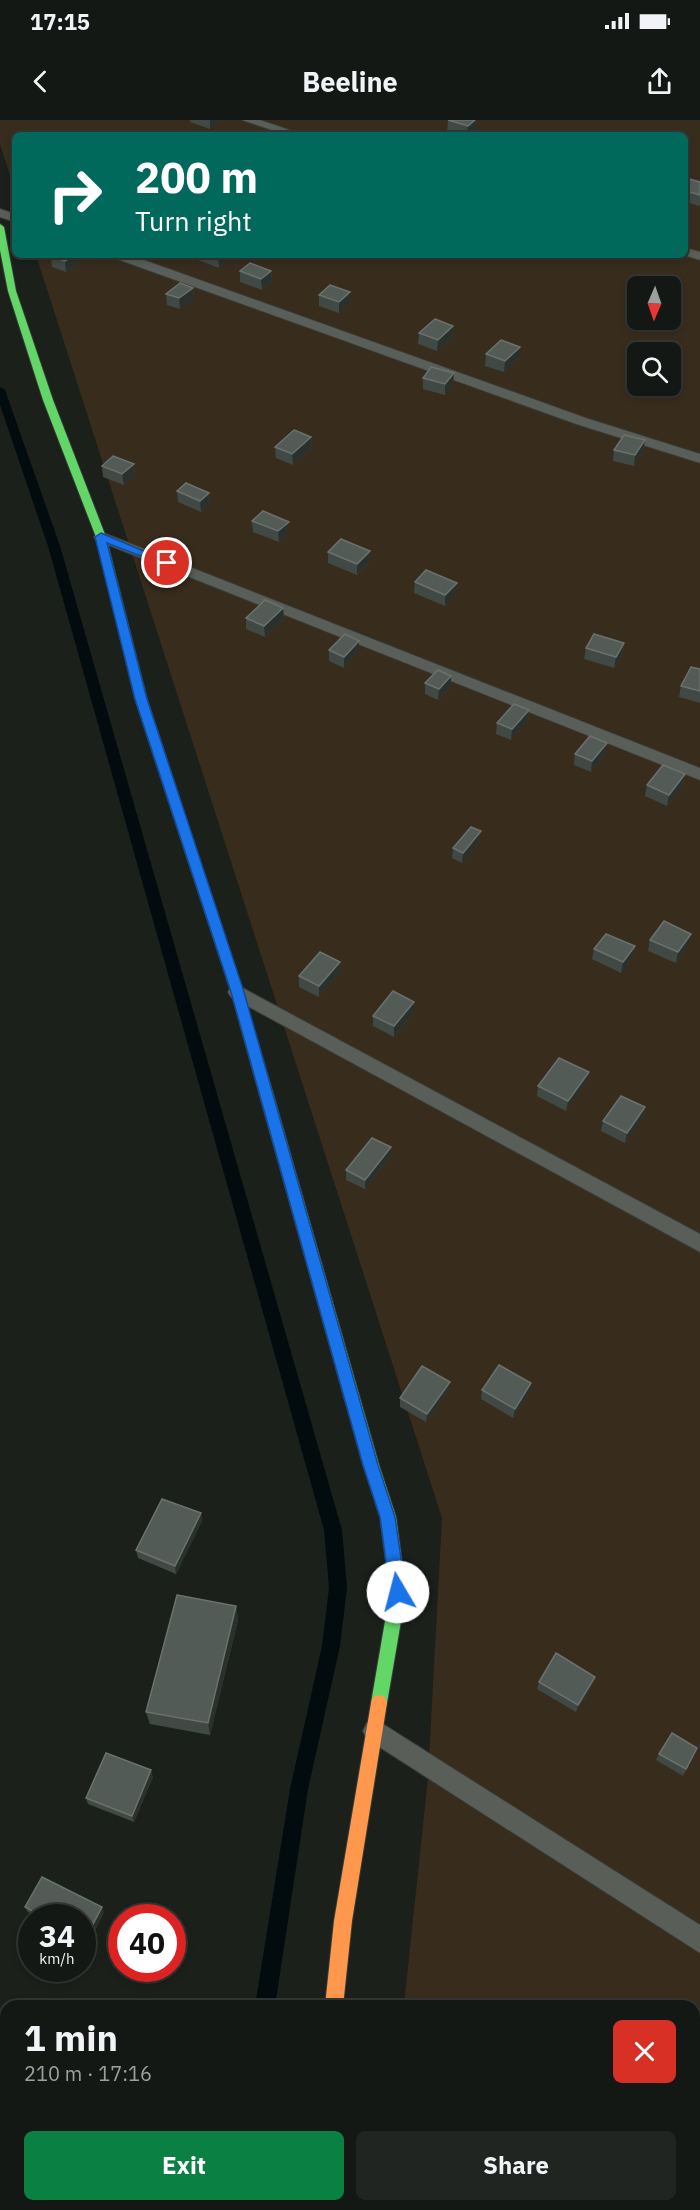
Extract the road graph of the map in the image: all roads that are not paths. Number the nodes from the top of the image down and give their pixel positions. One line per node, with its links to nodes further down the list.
1 (248, 120): 2 (lane)
2 (288, 132)
3 (0, 227): 6 (street)
4 (126, 258): 5 (lane)
5 (700, 459)
6 (101, 537): 7 (lane); 8 (street)
7 (700, 774)
8 (237, 992): 9 (lane); 10 (street)
9 (700, 1244)
10 (375, 1731): 11 (lane); 12 (street)
11 (700, 1940)
12 (335, 2000)

